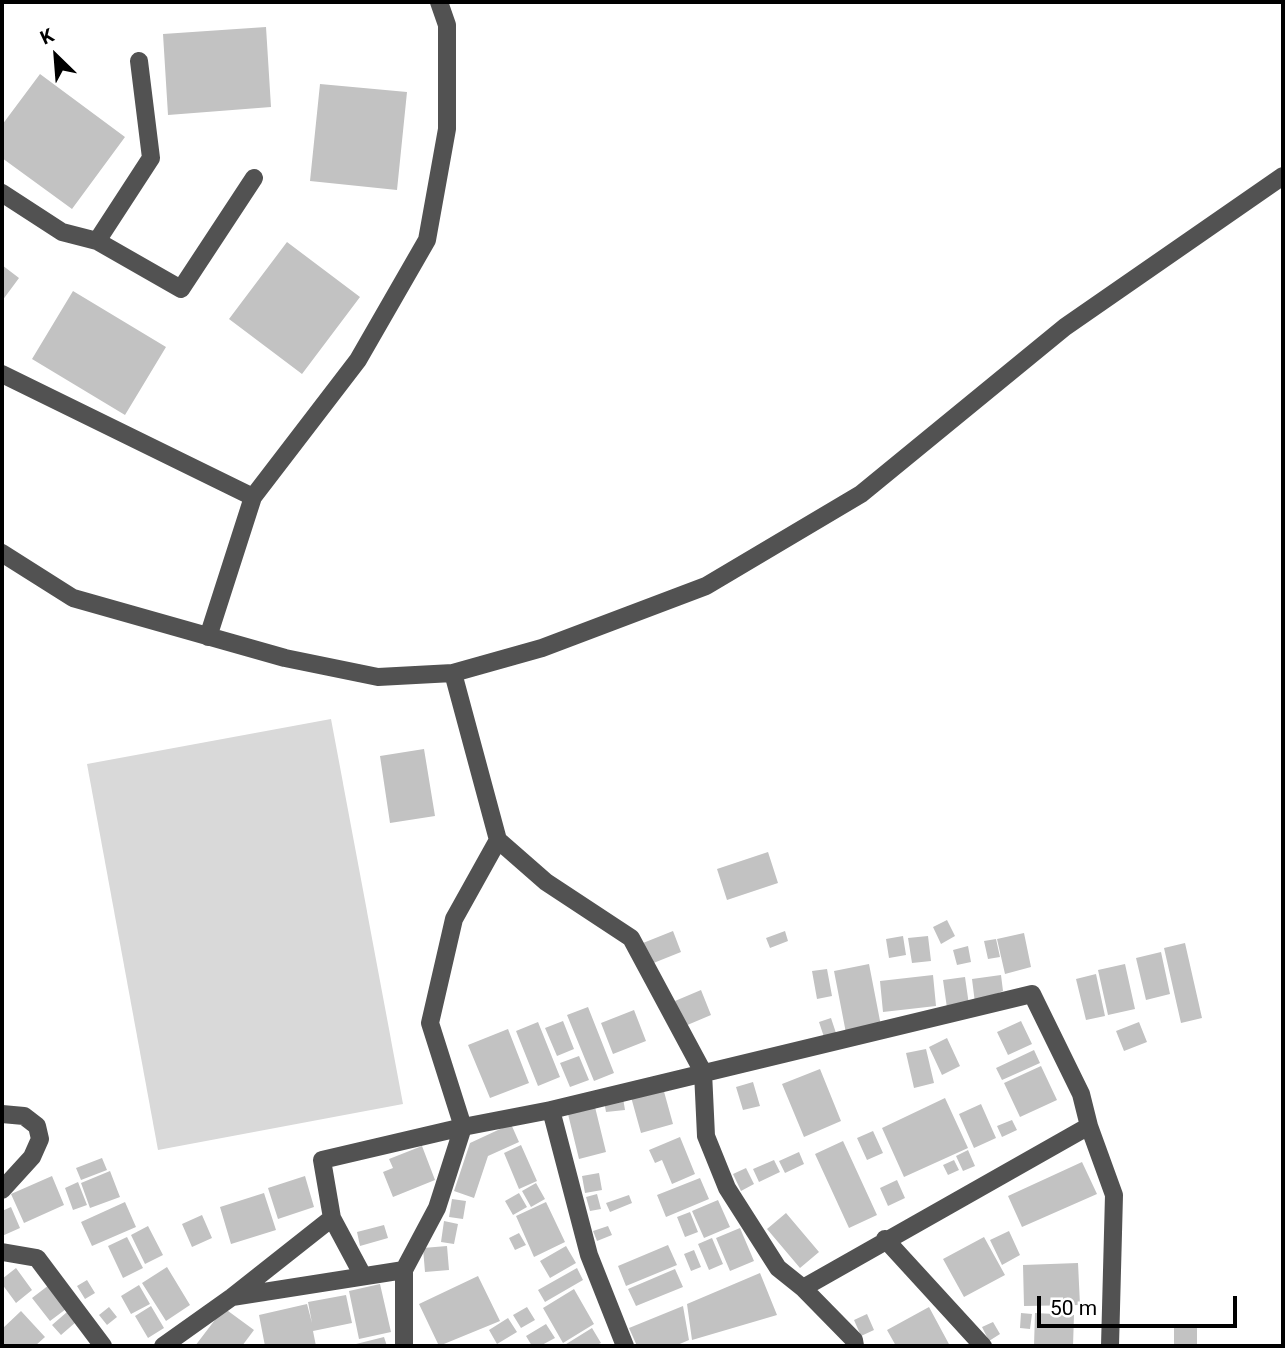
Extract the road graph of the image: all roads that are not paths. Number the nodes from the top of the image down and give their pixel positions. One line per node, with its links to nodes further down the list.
1 (439, 2): 8 (street)
2 (139, 61): 6 (street)
3 (1283, 176): 11 (street)
4 (254, 178): 6 (street)
5 (2, 193): 6 (street)
6 (97, 241)
7 (2, 374): 8 (street)
8 (253, 497): 10 (street)
9 (2, 553): 10 (street)
10 (208, 637): 11 (street)
11 (453, 673): 12 (street)
12 (498, 840): 13 (street); 17 (street)
13 (703, 1072): 14 (street); 16 (street); 24 (street)
14 (551, 1110): 17 (street); 29 (street)
15 (2, 1114): 18 (street)
16 (1089, 1126): 20 (street); 32 (street)
17 (463, 1127): 19 (street); 22 (street)
18 (2, 1190)
19 (332, 1218): 23 (street); 25 (street)
20 (885, 1239): 24 (street); 31 (street)
21 (2, 1252): 26 (street)
22 (404, 1270): 23 (street); 28 (street)
23 (362, 1274): 25 (street)
24 (803, 1288): 30 (street)
25 (232, 1297): 27 (street)
26 (103, 1346)
27 (163, 1346)
28 (404, 1346)
29 (625, 1346)
30 (855, 1346)
31 (984, 1346)
32 (1110, 1346)

